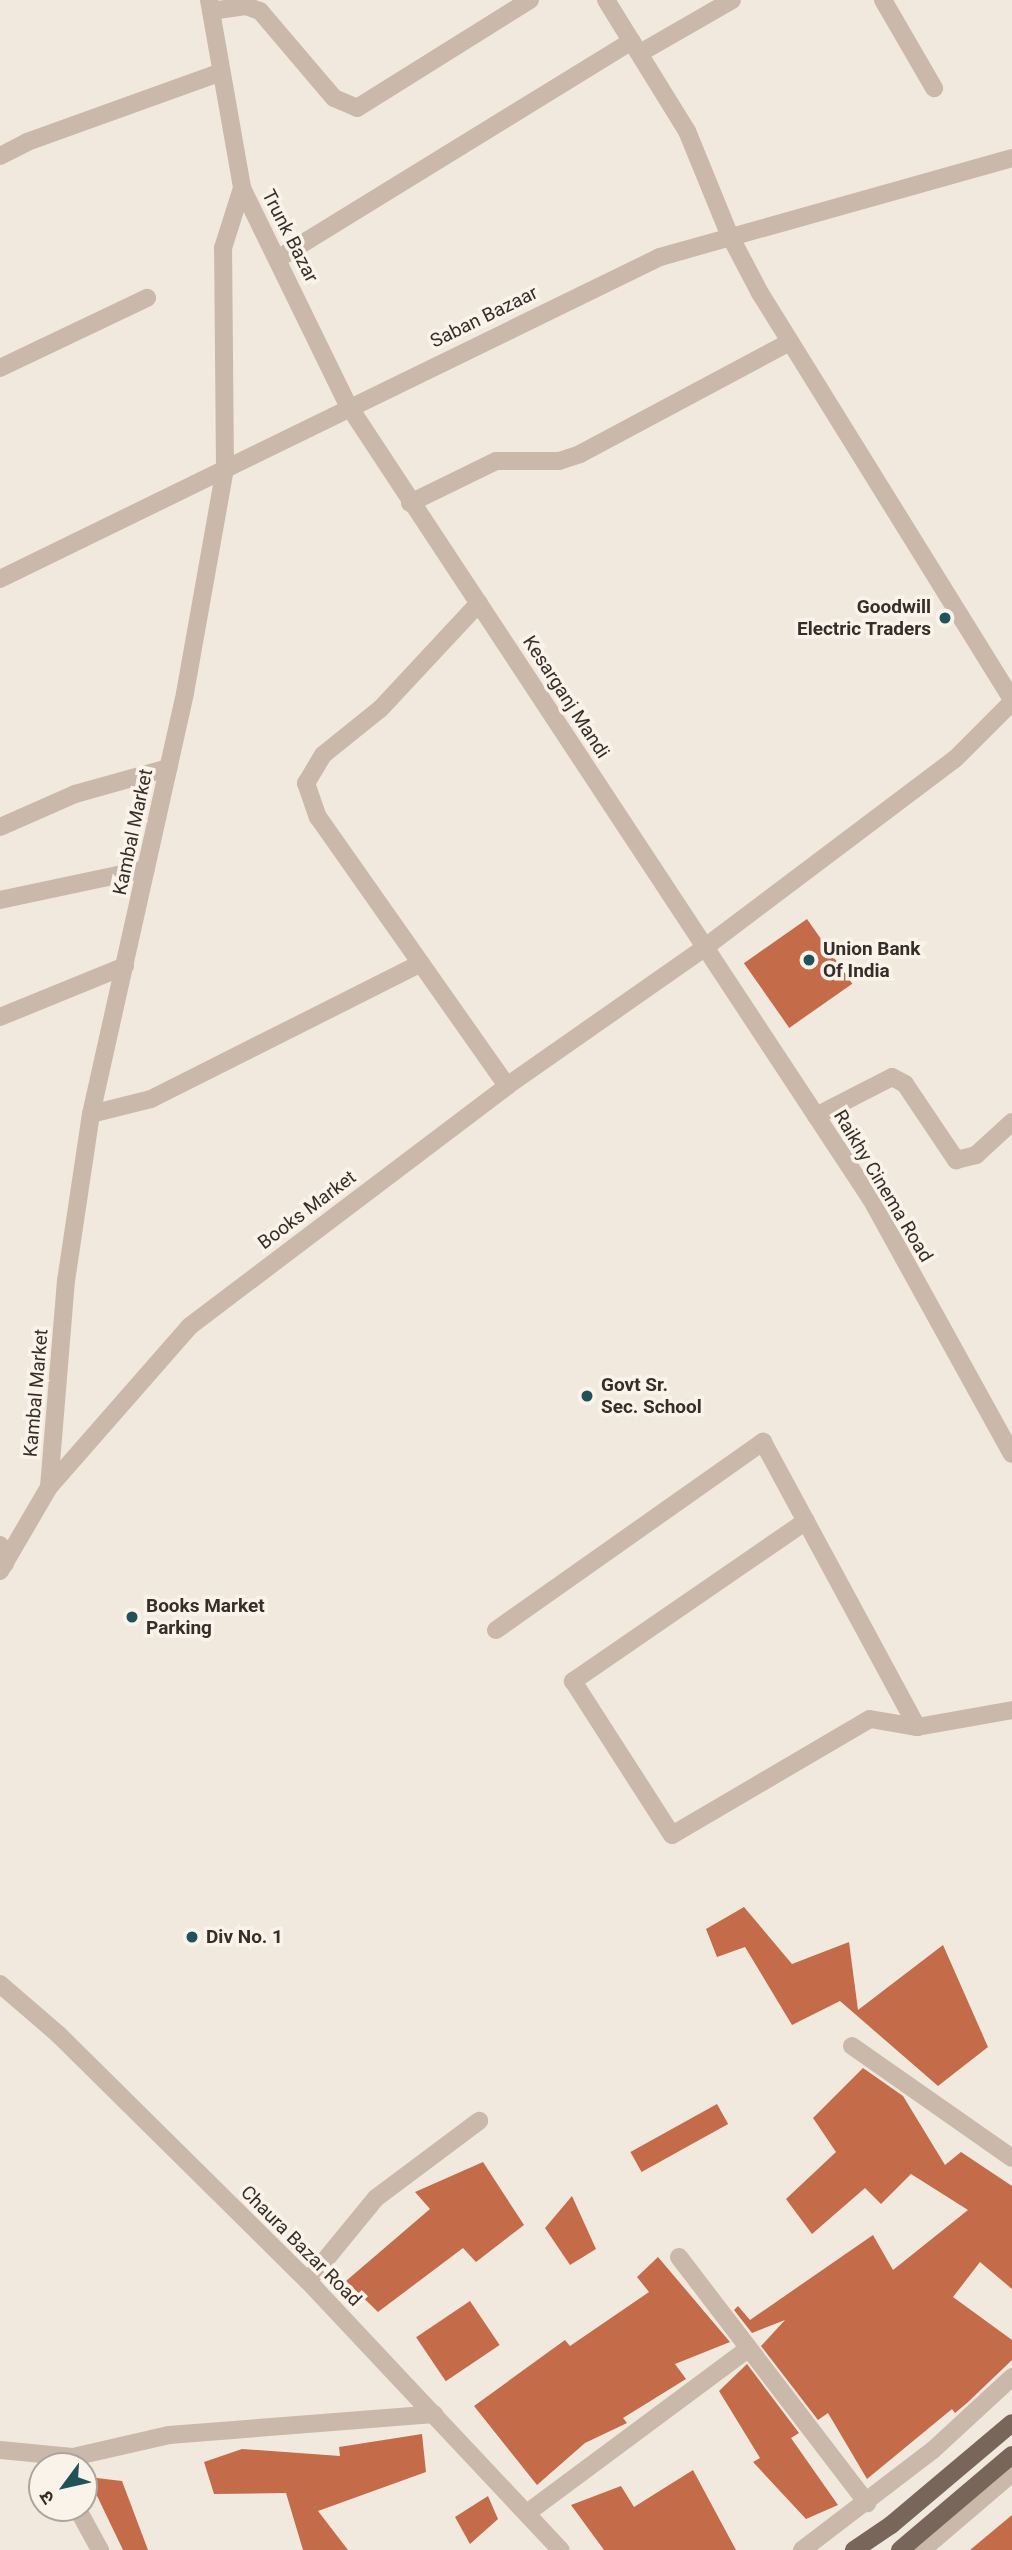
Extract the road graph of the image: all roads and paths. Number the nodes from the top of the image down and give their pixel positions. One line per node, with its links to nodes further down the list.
1 (530, 0): 5 (street)
2 (606, 0): 6 (street)
3 (732, 0): 6 (street)
4 (883, 0): 8 (street)
5 (210, 5): 7 (street, Trunk Bazar)
6 (636, 47): 12 (street); 13 (street)
7 (221, 72): 9 (street); 11 (street, Trunk Bazar)
8 (934, 88)
9 (0, 156)
10 (1012, 158): 12 (street, Saban Bazaar)
11 (242, 188): 13 (street, Trunk Bazar); 18 (street, Kambal Market)
12 (730, 234): 15 (street); 17 (street, Saban Bazaar)
13 (279, 258): 17 (street, Trunk Bazar)
14 (147, 298): 16 (street)
15 (790, 342): 20 (street); 23 (street)
16 (0, 368)
17 (348, 405): 18 (street, Saban Bazaar); 19 (street, Trunk Bazar)
18 (225, 469): 21 (street, Saban Bazaar); 24 (street, Kambal Market)
19 (390, 472): 20 (street, Kesarganj Mandi)
20 (410, 503): 22 (street, Kesarganj Mandi)
21 (0, 579)
22 (479, 603): 28 (street, Kesarganj Mandi); 29 (street)
23 (1012, 700): 28 (street, Books Market)
24 (168, 768): 25 (street); 26 (street, Kambal Market)
25 (0, 827)
26 (146, 869): 27 (street); 30 (street, Kambal Market)
27 (0, 900)
28 (704, 948): 32 (street, Books Market); 34 (street, Raikhy Cinema Road)
29 (421, 963): 32 (street); 33 (street)
30 (125, 966): 31 (street); 33 (street, Kambal Market)
31 (0, 1017)
32 (507, 1086): 37 (street, Books Market)
33 (91, 1114): 37 (street, Kambal Market)
34 (816, 1116): 35 (street); 36 (street, Raikhy Cinema Road)
35 (1012, 1122)
36 (1012, 1454)
37 (49, 1487): 40 (street, Books Market)
38 (806, 1521): 41 (street); 43 (street); 43 (street)
39 (0, 1545): 40 (street)
40 (2, 1567)
41 (496, 1630)
42 (1012, 1710): 43 (street)
43 (916, 1727)
44 (0, 1984): 49 (street, Chaura Bazar Road)
45 (852, 2046): 47 (street)
46 (480, 2120): 49 (street)
47 (1012, 2158)
48 (680, 2257): 50 (street)
49 (308, 2281): 52 (street, Chaura Bazar Road)
50 (748, 2349): 59 (street); 60 (street)
51 (1012, 2377): 59 (street)
52 (434, 2414): 56 (street); 60 (street, Chaura Bazar Road)
53 (1012, 2423): 65 (main road)
54 (0, 2450): 55 (street)
55 (28, 2454)
56 (98, 2454)
57 (1012, 2455): 66 (main road)
58 (1012, 2473): 67 (street)
59 (867, 2503): 64 (street)
60 (527, 2513): 63 (street, Chaura Bazar Road)
61 (85, 2522): 62 (street)
62 (100, 2550)
63 (561, 2550)
64 (802, 2550)
65 (854, 2550)
66 (900, 2550)
67 (922, 2550)

